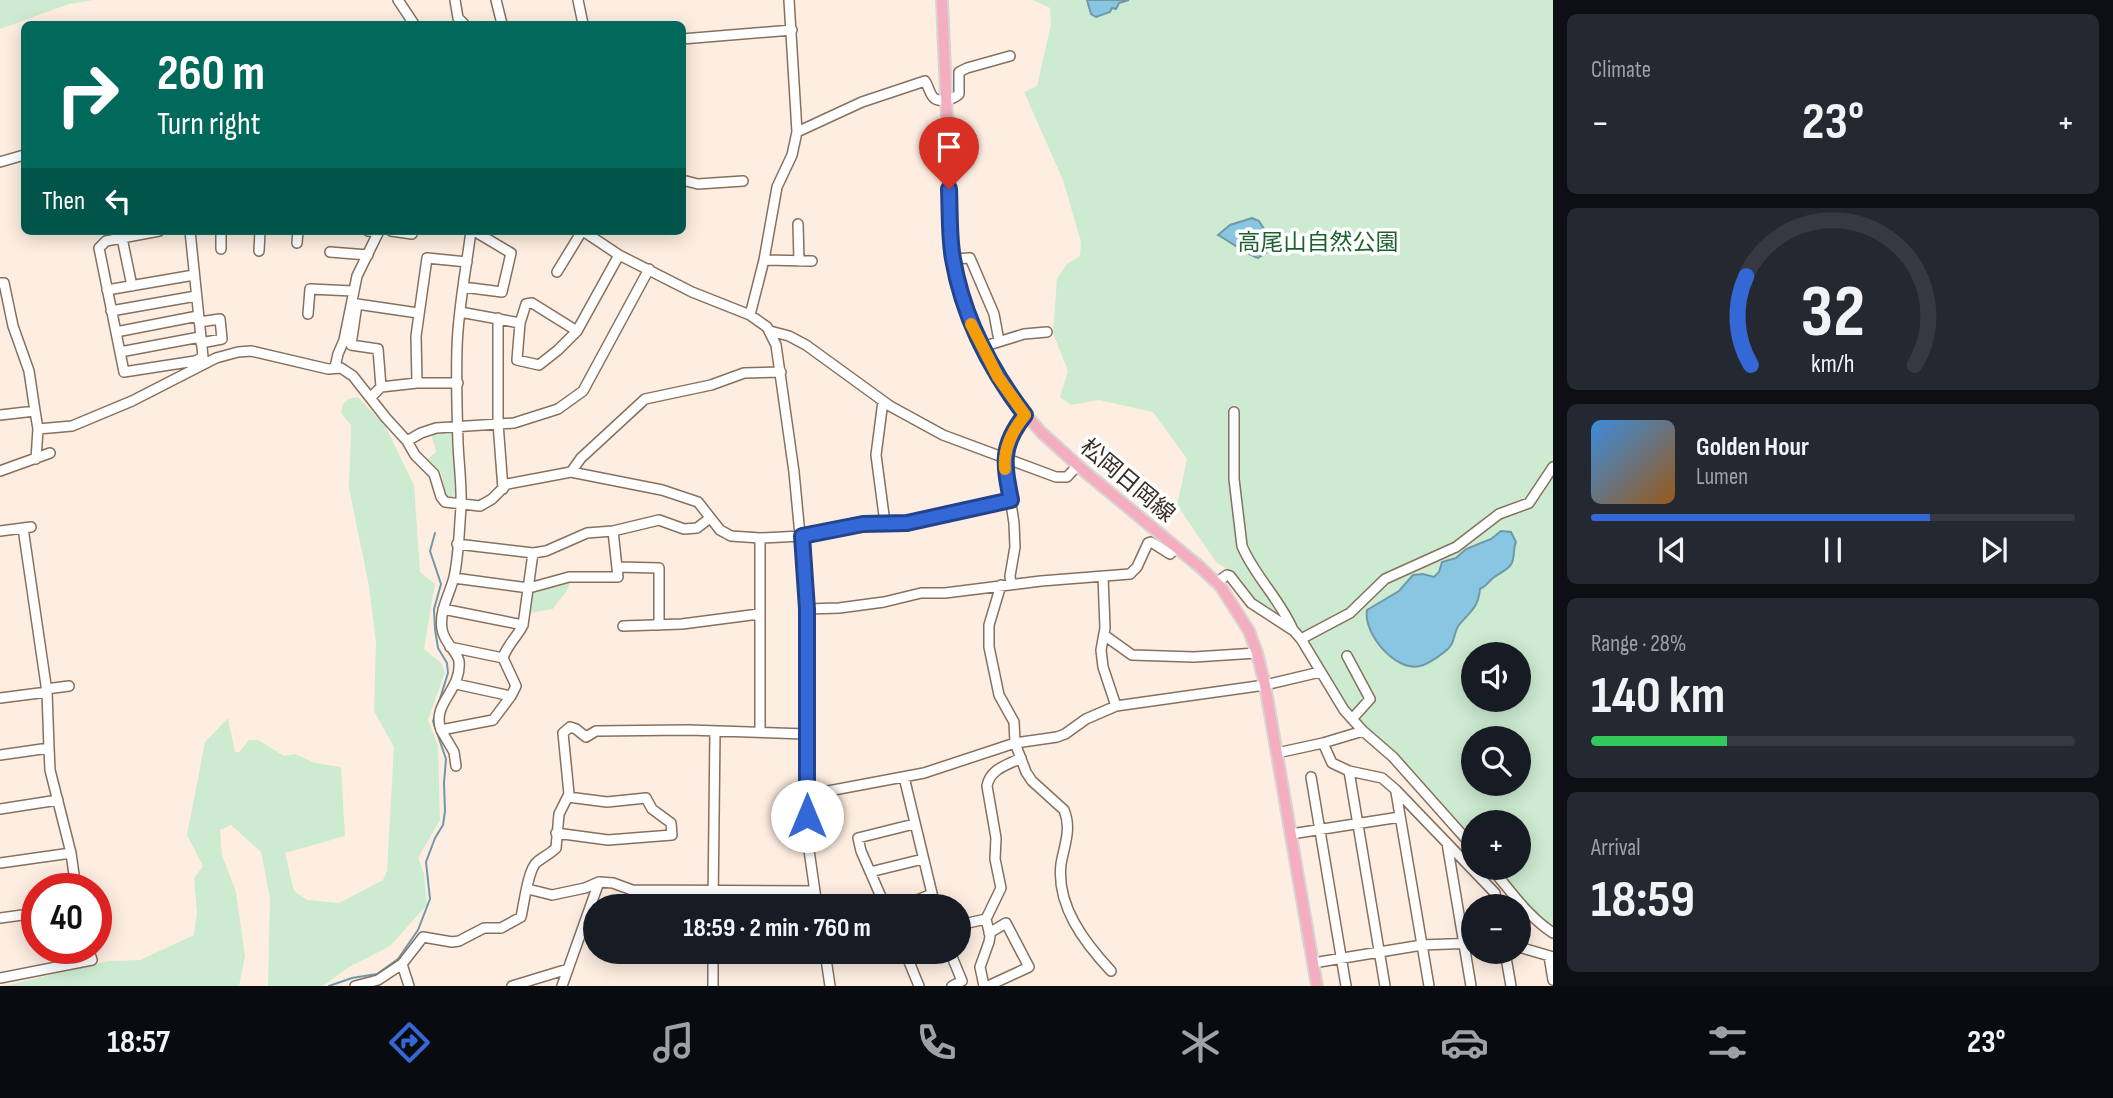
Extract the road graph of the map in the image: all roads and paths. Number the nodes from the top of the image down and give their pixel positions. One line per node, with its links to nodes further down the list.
1 (398, 0): 7 (street)
2 (455, 0): 8 (street)
3 (496, 0): 9 (street)
4 (578, 0): 10 (street)
5 (789, 0): 11 (street)
6 (942, 0): 14 (main road, 松岡日岡線)
7 (412, 21)
8 (461, 21)
9 (501, 21)
10 (582, 21)
11 (792, 30): 12 (street); 15 (street)
12 (686, 39)
13 (1010, 56): 14 (street)
14 (945, 99): 15 (street); 38 (main road, 松岡日岡線)
15 (797, 132): 39 (street)
16 (21, 156): 17 (street)
17 (0, 162)
18 (686, 181): 19 (street)
19 (743, 181)
20 (798, 224): 40 (street)
21 (133, 235): 31 (street)
22 (190, 235): 45 (street)
23 (221, 235): 33 (street)
24 (260, 235): 34 (street)
25 (298, 235): 32 (street)
26 (377, 235): 36 (street)
27 (471, 235): 42 (street)
28 (479, 235): 48 (street)
29 (580, 235): 44 (street)
30 (589, 235): 37 (street)
31 (122, 238): 47 (street); 49 (street)
32 (297, 243)
33 (221, 249)
34 (260, 251)
35 (330, 252): 36 (street)
36 (368, 255): 50 (street)
37 (619, 255): 43 (street); 61 (street)
38 (953, 259): 65 (street); 66 (main road, 松岡日岡線)
39 (764, 260): 40 (street); 56 (street)
40 (799, 261): 41 (street)
41 (812, 261)
42 (467, 262): 48 (street); 54 (street)
43 (649, 269): 56 (street); 79 (street)
44 (557, 272)
45 (194, 275): 47 (street); 51 (street)
46 (0, 284): 75 (street)
47 (132, 286): 49 (street)
48 (463, 287): 53 (street)
49 (107, 290): 52 (street)
50 (353, 291): 55 (street); 68 (street)
51 (196, 296): 52 (street); 58 (street)
52 (111, 311): 60 (street)
53 (460, 312): 57 (street); 71 (street)
54 (418, 313): 70 (street); 72 (street)
55 (308, 314)
56 (750, 315): 62 (street)
57 (498, 318): 59 (street); 79 (street)
58 (199, 319): 60 (street); 64 (street); 64 (street)
59 (520, 323): 61 (street); 61 (street)
60 (116, 331): 67 (street)
61 (577, 331)
62 (770, 331): 69 (street); 74 (street)
63 (1047, 332): 65 (street)
64 (201, 340): 67 (street); 67 (street)
65 (999, 341): 66 (street)
66 (982, 347): 78 (main road, 松岡日岡線)
67 (120, 352)
68 (335, 367): 73 (street); 81 (street)
69 (780, 372): 89 (street); 97 (street)
70 (417, 383): 71 (street); 72 (street)
71 (458, 383): 80 (street)
72 (381, 387): 73 (street)
73 (371, 397): 82 (street)
74 (883, 401): 84 (street); 94 (street)
75 (35, 411): 77 (street); 81 (street)
76 (1234, 412): 114 (street)
77 (0, 415)
78 (1025, 415): 84 (street); 86 (main road, 松岡日岡線)
79 (498, 424): 80 (street); 90 (street)
80 (457, 427): 82 (street); 92 (street)
81 (38, 429): 85 (street)
82 (407, 441): 92 (street)
83 (50, 453): 85 (street)
84 (1004, 458): 86 (street); 91 (street)
85 (36, 459): 88 (street)
86 (1077, 465): 100 (main road, 松岡日岡線)
87 (1553, 467): 116 (street)
88 (0, 471)
89 (570, 472): 90 (street); 93 (street)
90 (503, 489): 92 (street)
91 (1011, 500): 94 (street); 106 (street)
92 (461, 504): 99 (street)
93 (710, 518): 96 (street); 98 (street)
94 (885, 523): 97 (street)
95 (0, 531): 125 (street)
96 (613, 531): 101 (street); 102 (street)
97 (802, 536): 98 (street); 109 (street)
98 (760, 538): 110 (street)
99 (457, 544): 101 (street); 104 (street)
100 (1178, 548): 103 (street); 105 (main road, 松岡日岡線)
101 (533, 552): 107 (street)
102 (618, 567): 107 (street); 112 (street)
103 (1103, 576): 106 (street); 115 (street)
104 (454, 578): 107 (street); 108 (street)
105 (1216, 583): 114 (street); 118 (main road, 松岡日岡線)
106 (1006, 585): 109 (street); 135 (street)
107 (529, 589): 111 (street)
108 (443, 609): 111 (street); 117 (street)
109 (807, 609): 134 (street)
110 (759, 614): 112 (street); 133 (street)
111 (523, 625): 120 (street)
112 (659, 625): 113 (street)
113 (623, 626)
114 (1294, 631): 116 (street)
115 (1104, 635): 118 (street); 128 (street)
116 (1301, 639): 121 (street)
117 (449, 647): 120 (street); 122 (street)
118 (1257, 653): 123 (main road, 松岡日岡線)
119 (1347, 656): 129 (street)
120 (503, 658): 126 (street)
121 (1321, 672): 123 (street); 129 (street)
122 (456, 684): 126 (street); 130 (street)
123 (1265, 685): 128 (street); 138 (main road, 松岡日岡線)
124 (69, 686): 125 (street)
125 (46, 690): 127 (street); 137 (street)
126 (511, 696): 130 (street)
127 (0, 698)
128 (1116, 706): 135 (street)
129 (1352, 719): 132 (street)
130 (441, 730): 141 (street)
131 (715, 731): 133 (street); 147 (street); 166 (street)
132 (1363, 731): 136 (street); 155 (street)
133 (760, 732): 134 (street)
134 (806, 734): 146 (street)
135 (1015, 743): 140 (street); 143 (street)
136 (1323, 743): 138 (street); 142 (street)
137 (49, 748): 139 (street); 148 (street)
138 (1277, 753): 156 (main road, 松岡日岡線)
139 (0, 755)
140 (1021, 758): 176 (street); 196 (street)
141 (456, 766)
142 (1349, 771): 145 (street); 152 (street)
143 (904, 777): 146 (street); 151 (street)
144 (1311, 777): 153 (street)
145 (1396, 790): 150 (street); 157 (street)
146 (807, 795): 167 (street)
147 (568, 797): 154 (street); 154 (street)
148 (58, 800): 149 (street); 158 (street)
149 (0, 809)
150 (1400, 817): 152 (street); 181 (street)
151 (914, 824): 159 (street); 161 (street)
152 (1358, 824): 153 (street); 183 (street)
153 (1320, 830): 156 (street); 185 (street)
154 (556, 833): 165 (street)
155 (1461, 833)
156 (1291, 834): 186 (main road, 松岡日岡線)
157 (1446, 841): 172 (street); 173 (street)
158 (71, 853): 160 (street); 162 (street)
159 (923, 859): 161 (street); 171 (street)
160 (0, 863)
161 (870, 872): 170 (street)
162 (74, 873)
163 (1501, 880): 179 (street)
164 (599, 882): 165 (street); 166 (street); 195 (street)
165 (528, 889): 188 (street)
166 (713, 889): 167 (street); 168 (street)
167 (815, 891): 169 (street)
168 (713, 894)
169 (815, 894)
170 (880, 894)
171 (932, 894)
172 (1495, 894)
173 (1461, 908)
174 (21, 915): 175 (street)
175 (0, 918)
176 (986, 919): 177 (street); 178 (street)
177 (971, 922)
178 (989, 933): 207 (street); 207 (street)
179 (1553, 933)
180 (1461, 943): 181 (street)
181 (1422, 945): 183 (street); 211 (street)
182 (1531, 951): 184 (street)
183 (1379, 952): 185 (street); 210 (street)
184 (1551, 957): 198 (street)
185 (1341, 958): 186 (street); 209 (street)
186 (1313, 963): 208 (main road, 松岡日岡線)
187 (72, 964): 197 (street)
188 (402, 964): 199 (street); 200 (street)
189 (713, 964): 203 (street)
190 (827, 964): 204 (street)
191 (910, 964): 205 (street)
192 (955, 964): 206 (street)
193 (1470, 964): 212 (street)
194 (1507, 964): 213 (street)
195 (568, 969): 201 (street); 202 (street)
196 (1111, 971)
197 (0, 978)
198 (1553, 980)
199 (355, 986)
200 (409, 986)
201 (512, 986)
202 (562, 986)
203 (713, 986)
204 (830, 986)
205 (919, 986)
206 (952, 986)
207 (986, 986)
208 (1317, 986)
209 (1346, 986)
210 (1385, 986)
211 (1429, 986)
212 (1471, 986)
213 (1511, 986)

